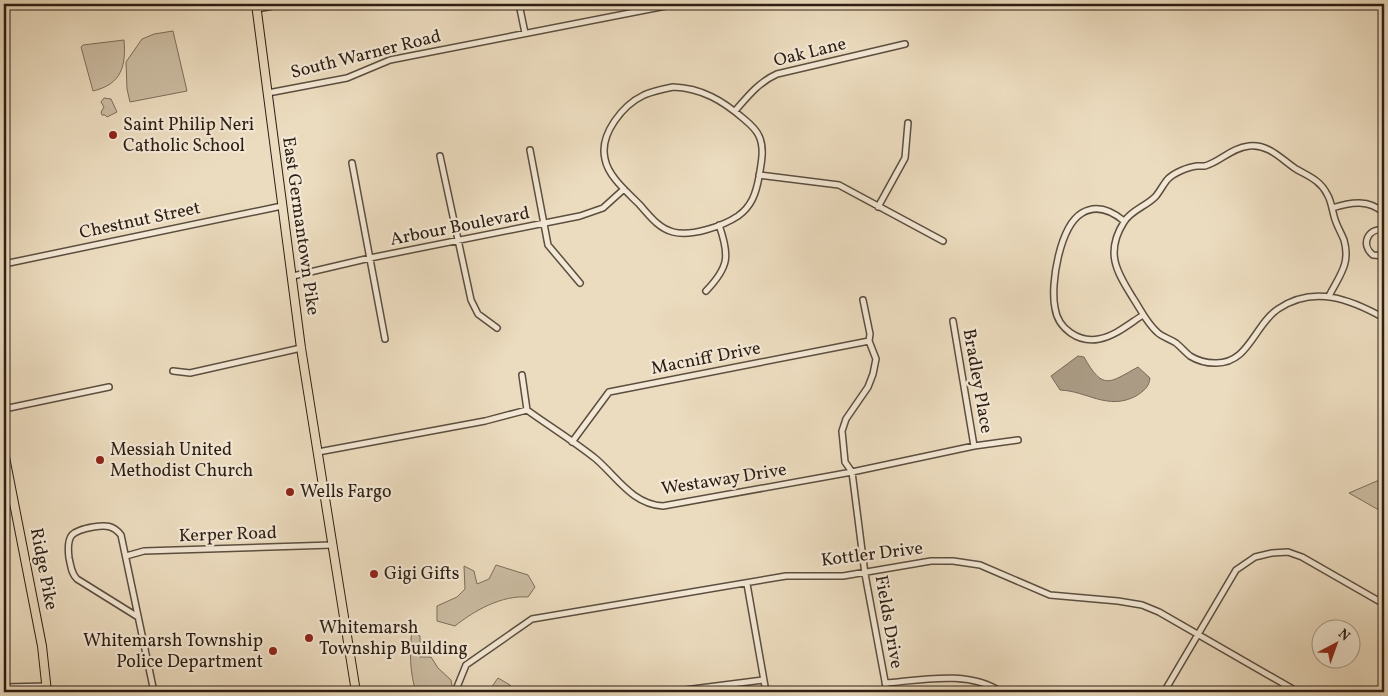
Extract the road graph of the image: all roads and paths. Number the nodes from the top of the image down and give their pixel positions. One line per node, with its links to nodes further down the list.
1 (282, 4): 4 (street)
2 (519, 4): 5 (street)
3 (676, 4): 5 (street, South Warner Road)
4 (257, 6): 7 (main road, East Germantown Pike)
5 (525, 33): 7 (street, South Warner Road)
6 (905, 44): 8 (street, Oak Lane)
7 (268, 93): 15 (main road, East Germantown Pike)
8 (735, 111): 13 (street); 14 (street)
9 (908, 124): 16 (street)
10 (530, 150): 20 (street)
11 (440, 156): 23 (street)
12 (352, 163): 26 (street)
13 (759, 175): 16 (street); 21 (street)
14 (624, 189): 20 (street, Arbour Boulevard); 21 (street)
15 (282, 206): 27 (street, Chestnut Street); 28 (main road, East Germantown Pike)
16 (878, 206): 24 (street)
17 (1332, 208): 18 (street); 19 (street); 31 (street)
18 (1384, 214)
19 (1124, 221): 33 (street); 33 (street)
20 (544, 225): 23 (street, Arbour Boulevard); 29 (street)
21 (718, 225): 30 (street)
22 (1384, 230): 25 (street)
23 (458, 241): 26 (street, Arbour Boulevard); 36 (street)
24 (943, 242)
25 (1384, 256)
26 (370, 258): 28 (street, Arbour Boulevard); 37 (street)
27 (4, 264)
28 (293, 276): 39 (main road, East Germantown Pike)
29 (580, 283)
30 (706, 291)
31 (1329, 296): 33 (street); 34 (street)
32 (863, 300): 38 (street, Fields Drive)
33 (1143, 315)
34 (1384, 318)
35 (953, 321): 47 (street, Bradley Place)
36 (497, 328)
37 (385, 339)
38 (869, 342): 46 (street, Macniff Drive); 50 (street, Fields Drive)
39 (301, 348): 40 (street); 49 (main road, East Germantown Pike)
40 (173, 371)
41 (522, 376): 44 (street)
42 (109, 387): 43 (street)
43 (4, 409)
44 (527, 410): 46 (street, Westaway Drive); 49 (street)
45 (1018, 440): 47 (street, Westaway Drive)
46 (572, 442): 50 (street, Westaway Drive)
47 (974, 446): 50 (street, Westaway Drive)
48 (4, 452): 61 (main road, Ridge Pike)
49 (318, 452): 51 (main road, East Germantown Pike)
50 (852, 472): 53 (street, Fields Drive)
51 (332, 545): 52 (street, Kerper Road); 64 (main road, East Germantown Pike)
52 (126, 556): 56 (street); 56 (street)
53 (865, 574): 54 (street, Kottler Drive); 57 (street, Kottler Drive); 59 (street, Fields Drive)
54 (747, 584): 58 (street); 65 (street, Kottler Drive)
55 (1384, 604): 57 (street)
56 (138, 617): 63 (street)
57 (1198, 635): 62 (street, Kottler Drive); 70 (street)
58 (763, 680): 66 (street); 67 (street)
59 (885, 683): 68 (street, Fields Drive); 69 (street)
60 (4, 687): 61 (street)
61 (47, 689)
62 (1294, 691)
63 (154, 692)
64 (356, 692)
65 (455, 692)
66 (669, 692)
67 (766, 692)
68 (887, 692)
69 (1001, 692)
70 (1164, 692)

